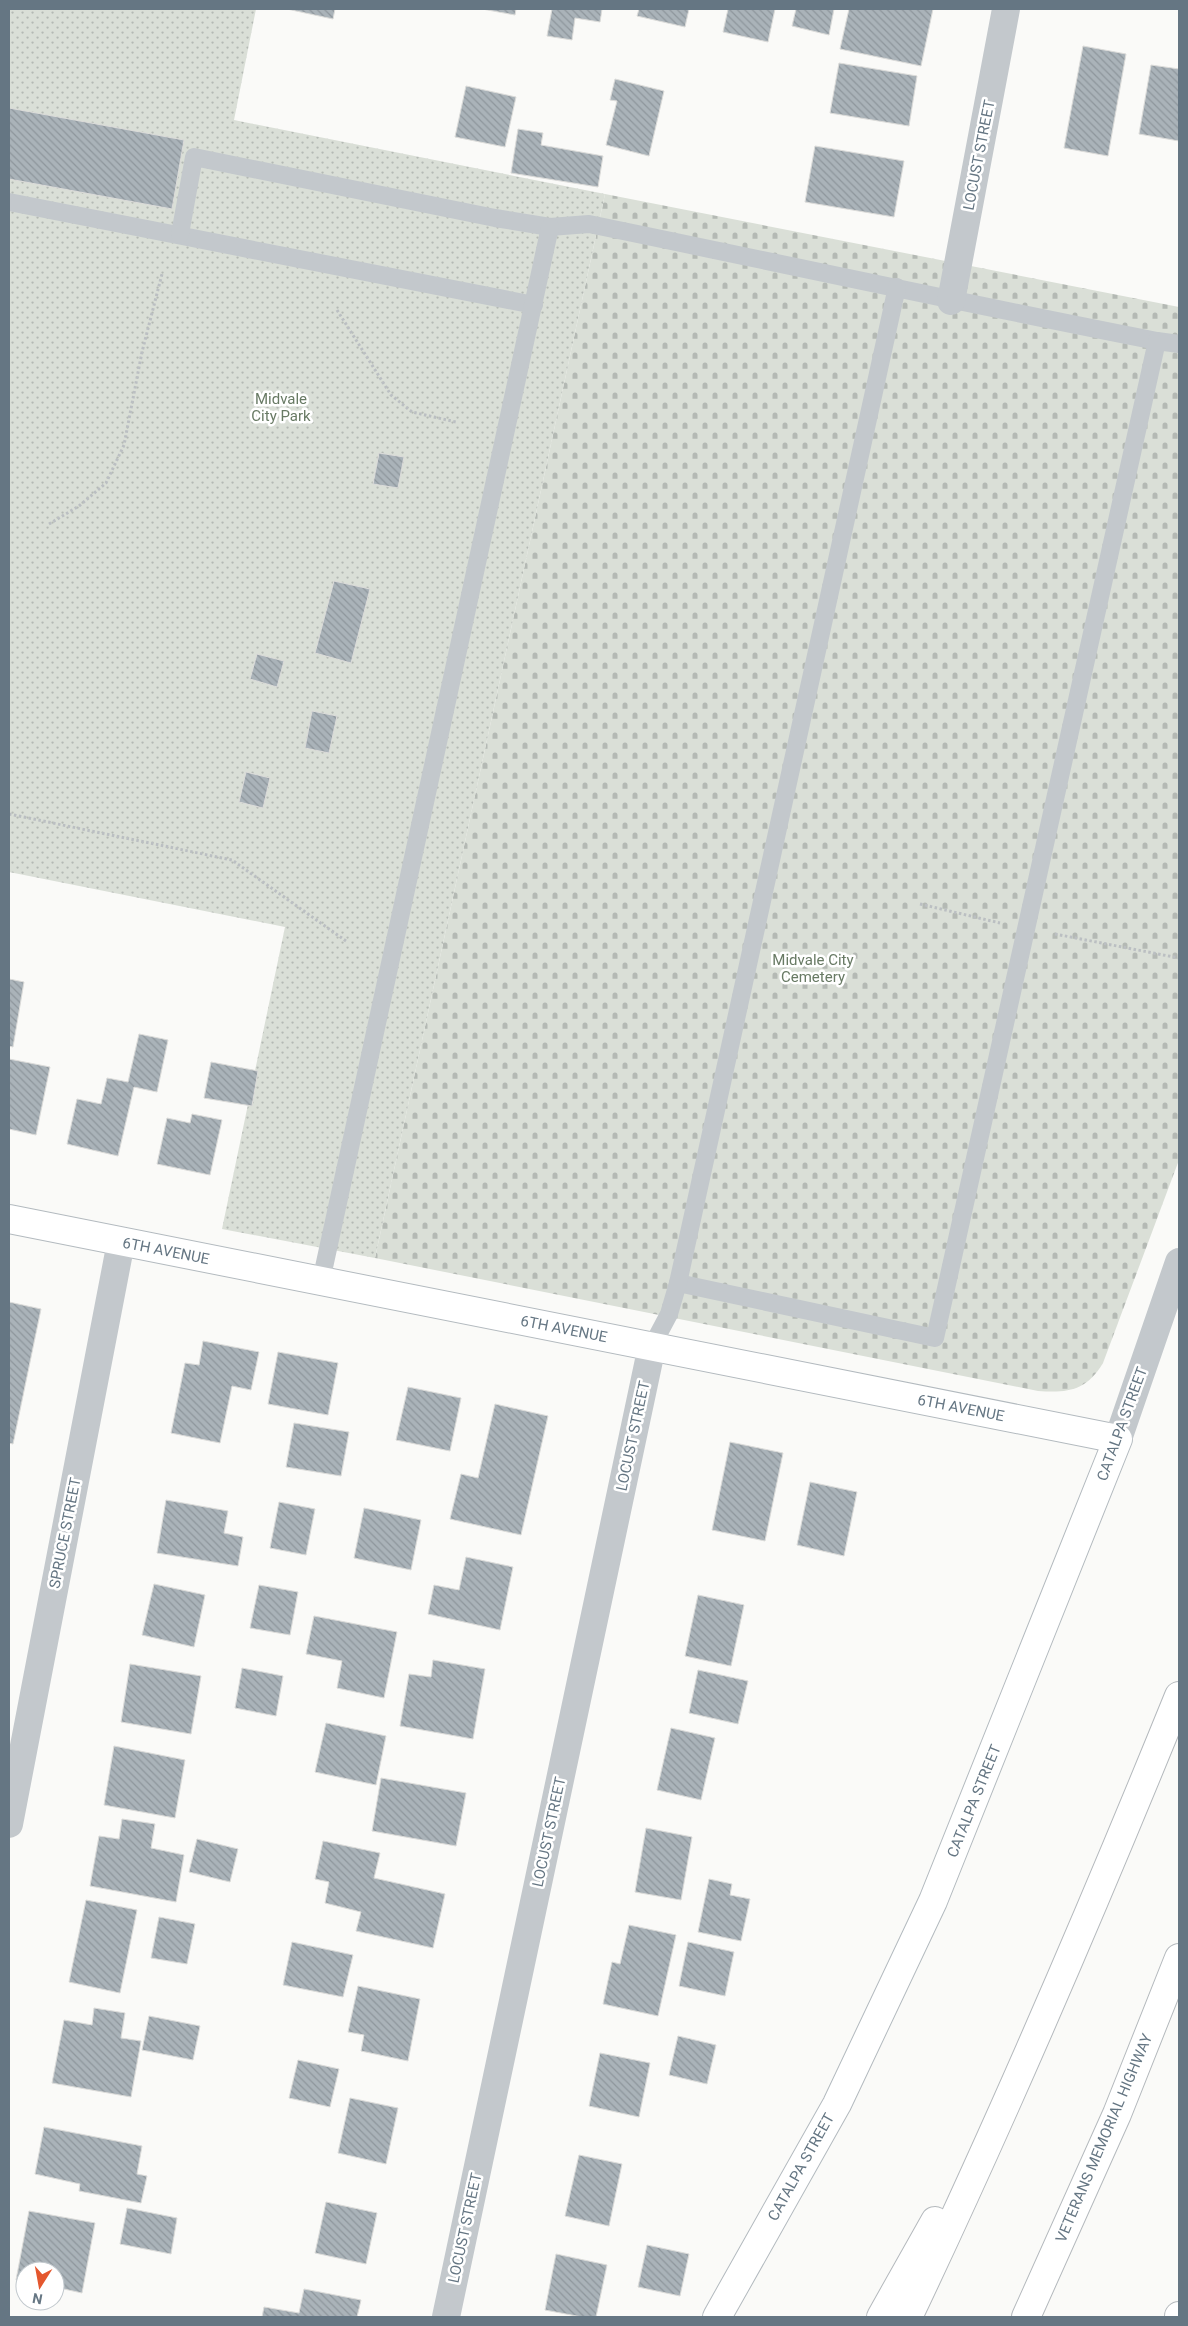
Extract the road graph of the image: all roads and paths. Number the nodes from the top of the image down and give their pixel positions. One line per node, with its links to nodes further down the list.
1 (1006, 9): 7 (street, LOCUST STREET)
2 (9, 202): 4 (lane)
3 (550, 227): 4 (lane); 6 (lane); 8 (lane)
4 (180, 234): 8 (lane)
5 (162, 274): 13 (path)
6 (897, 287): 7 (lane); 23 (lane)
7 (951, 301): 10 (lane)
8 (534, 306): 22 (lane)
9 (337, 310): 12 (path)
10 (1157, 341): 11 (lane); 16 (lane)
11 (1179, 344)
12 (456, 422)
13 (49, 524)
14 (9, 814): 17 (path)
15 (920, 904): 16 (path)
16 (1027, 929): 18 (path); 23 (lane)
17 (346, 941)
18 (1179, 958)
19 (9, 1220): 20 (main road, 6TH AVENUE)
20 (121, 1242): 22 (main road, 6TH AVENUE); 27 (street, SPRUCE STREET)
21 (1179, 1262): 25 (street, CATALPA STREET)
22 (321, 1281): 24 (main road, 6TH AVENUE)
23 (678, 1283): 24 (lane)
24 (652, 1346): 25 (main road, 6TH AVENUE); 30 (street, LOCUST STREET)
25 (1118, 1439): 31 (main road, CATALPA STREET)
26 (1179, 1696): 29 (main road)
27 (9, 1824)
28 (1179, 1958): 34 (main road, VETERANS MEMORIAL HIGHWAY)
29 (1028, 2054): 32 (main road); 33 (main road)
30 (446, 2317)
31 (717, 2317)
32 (881, 2317)
33 (908, 2317)
34 (1026, 2317)

